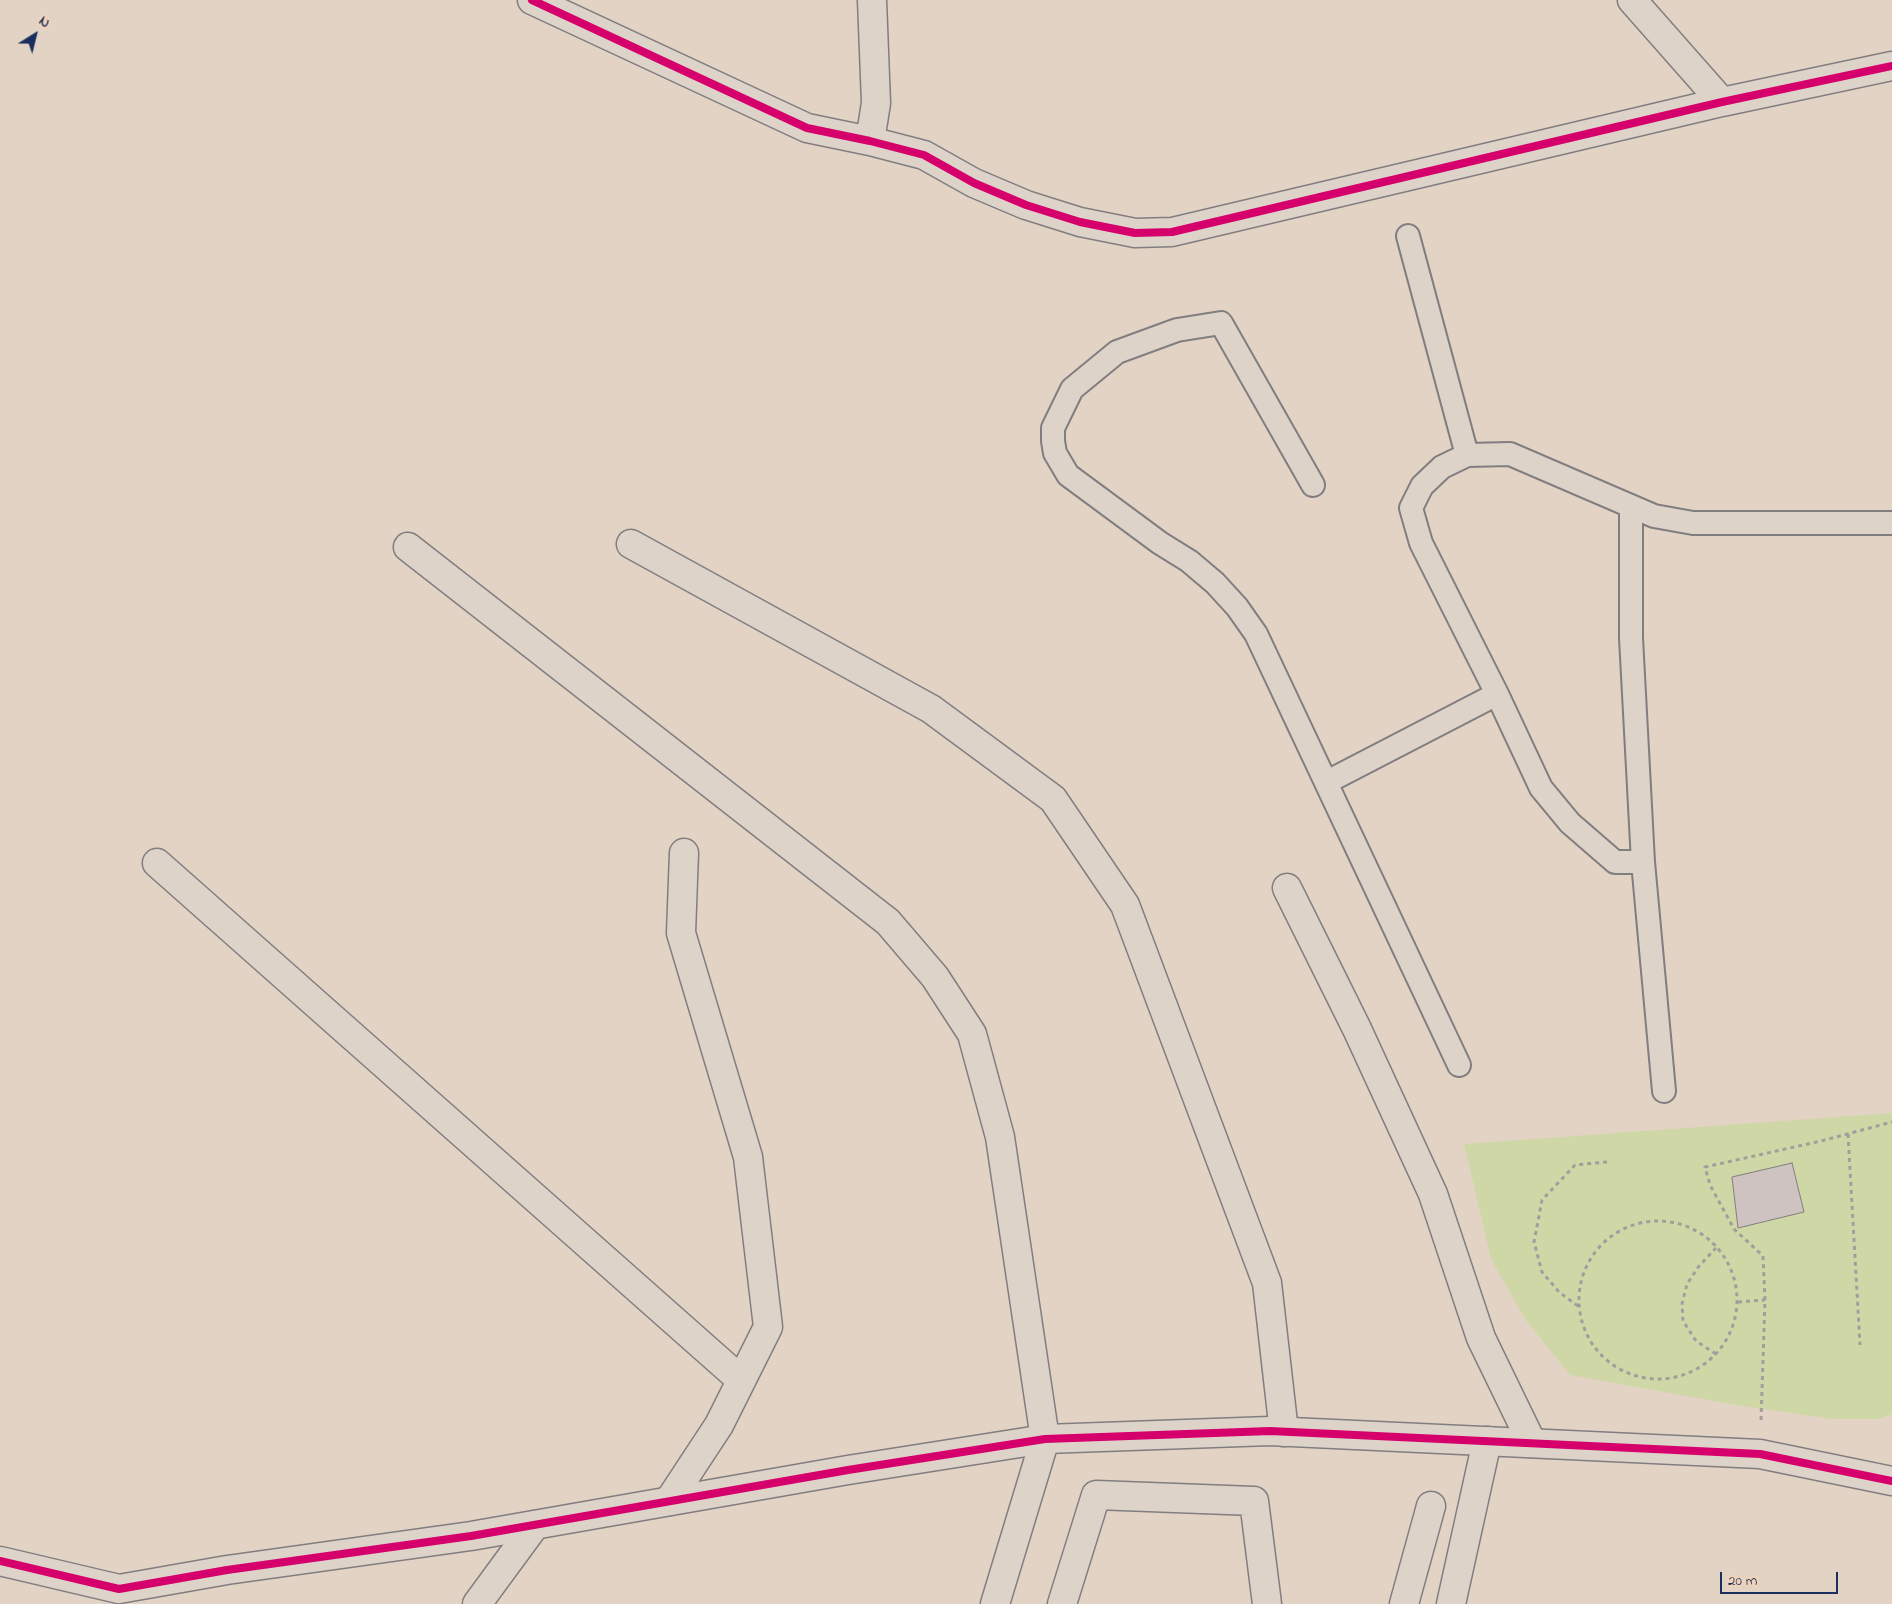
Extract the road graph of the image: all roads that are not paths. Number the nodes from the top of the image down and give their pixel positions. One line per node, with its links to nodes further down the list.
1 (532, 0): 6 (street)
2 (872, 0): 6 (street)
3 (1632, 0): 5 (street)
4 (1892, 66): 5 (street)
5 (1722, 102): 6 (street)
6 (870, 141)
7 (1408, 236): 8 (lane)
8 (1467, 455): 10 (lane); 14 (lane)
9 (1312, 485): 15 (lane)
10 (1631, 507): 11 (lane); 17 (lane)
11 (1892, 523)
12 (631, 544): 23 (street)
13 (408, 547): 24 (street)
14 (1497, 694): 15 (lane); 17 (lane)
15 (1327, 782): 20 (lane)
16 (684, 853): 22 (street)
17 (1643, 862): 21 (lane)
18 (157, 863): 22 (street)
19 (1287, 888): 26 (street)
20 (1459, 1065)
21 (1664, 1090)
22 (741, 1380): 28 (street)
23 (1284, 1432): 24 (street); 25 (street)
24 (1045, 1439): 28 (street); 33 (street)
25 (1487, 1441): 26 (street); 37 (street)
26 (1532, 1443): 27 (street)
27 (1892, 1481)
28 (669, 1501): 30 (street)
29 (1431, 1506): 36 (street)
30 (535, 1525): 31 (street); 32 (street)
31 (0, 1561)
32 (477, 1604)
33 (995, 1604)
34 (1062, 1604): 35 (street)
35 (1267, 1604)
36 (1404, 1604)
37 (1451, 1604)

